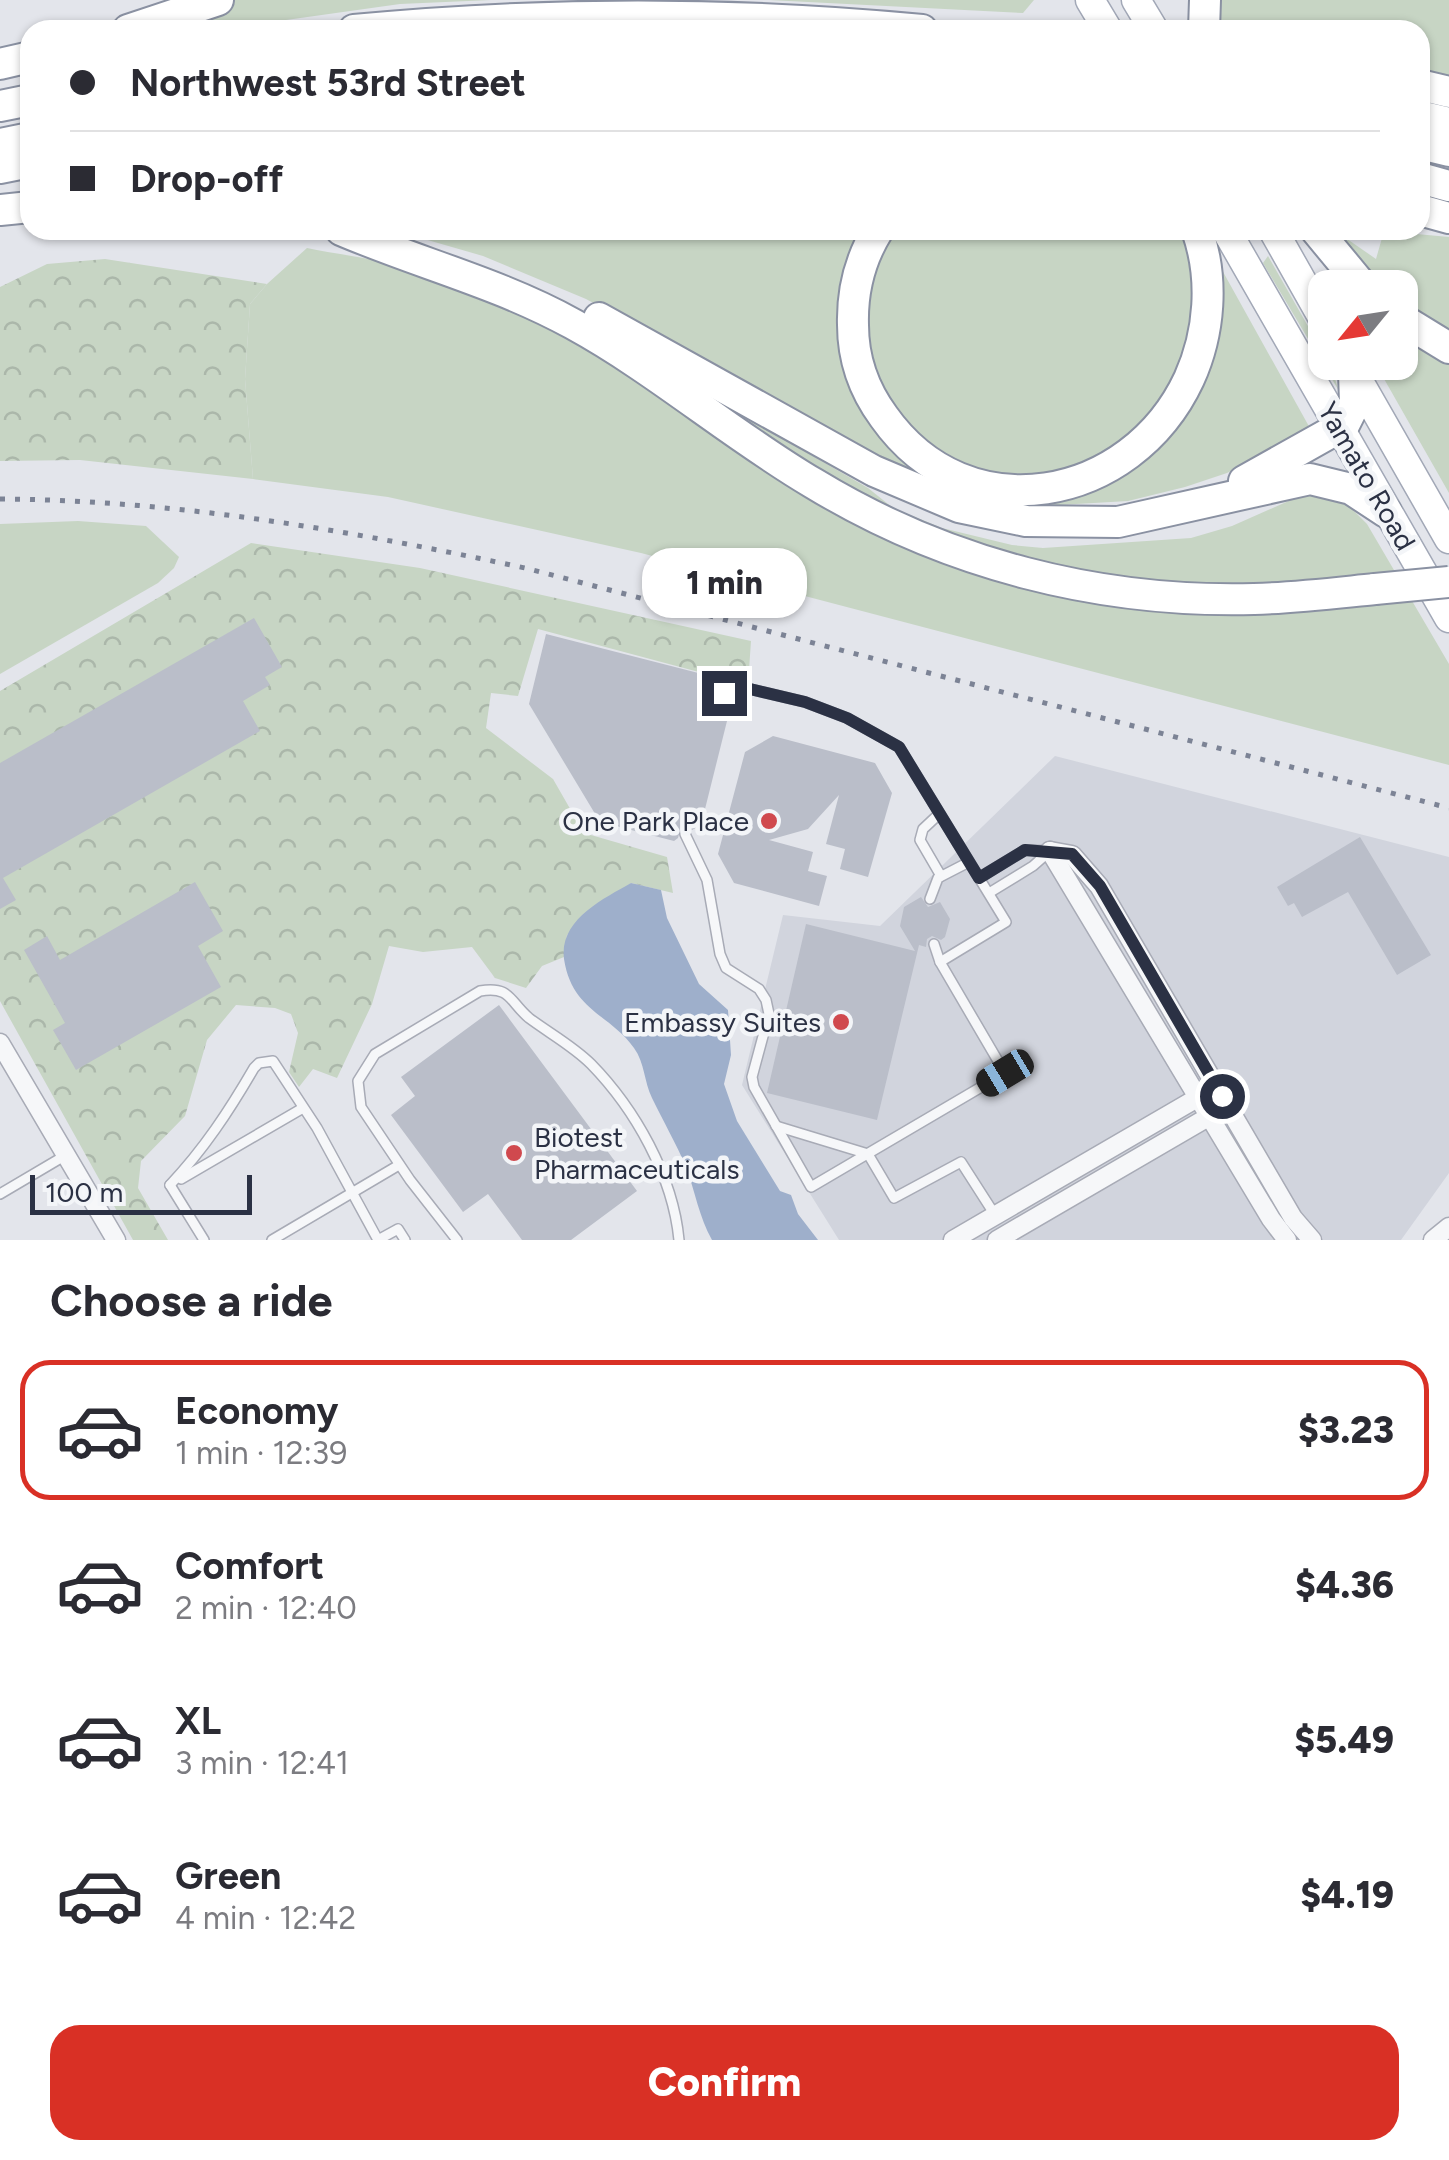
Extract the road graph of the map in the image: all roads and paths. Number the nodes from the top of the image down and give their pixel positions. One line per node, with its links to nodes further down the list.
1 (218, 0): 2 (highway)
2 (158, 20)
3 (493, 20): 4 (highway)
4 (753, 20)
5 (366, 240): 22 (highway, bridge)
6 (384, 240): 19 (highway)
7 (873, 240): 8 (highway)
8 (1200, 240)
9 (1232, 240): 18 (main road, Yamato Road)
10 (1278, 240): 13 (main road)
11 (1324, 240): 12 (highway)
12 (1349, 270)
13 (1308, 292)
14 (1418, 329): 15 (highway)
15 (1449, 348)
16 (1353, 380): 18 (highway)
17 (1358, 380): 21 (main road, Yamato Road)
18 (1339, 429): 19 (highway); 20 (main road, Yamato Road)
19 (1197, 505): 20 (highway)
20 (1386, 512): 23 (main road, Yamato Road)
21 (1449, 539)
22 (1449, 582)
23 (1449, 618)
24 (724, 693): 25 (lane)
25 (939, 814): 28 (lane); 29 (lane)
26 (685, 834): 40 (lane)
27 (1050, 851): 30 (lane); 31 (lane); 36 (street); 37 (street)
28 (969, 862): 29 (lane); 30 (lane)
29 (941, 876): 32 (lane)
30 (979, 878): 31 (lane)
31 (989, 893): 34 (lane)
32 (930, 899)
33 (934, 944): 34 (lane)
34 (940, 962): 41 (lane)
35 (0, 1043): 42 (street)
36 (1199, 1096): 37 (street); 39 (street); 47 (street)
37 (1222, 1096): 39 (street); 59 (street)
38 (303, 1108): 44 (lane); 44 (lane); 46 (lane)
39 (1210, 1116): 57 (street); 58 (street)
40 (776, 1125): 41 (lane); 41 (lane)
41 (868, 1154): 47 (lane)
42 (66, 1155): 45 (lane); 49 (street)
43 (399, 1165): 46 (lane); 54 (lane); 55 (lane)
44 (170, 1185): 50 (lane)
45 (0, 1194)
46 (350, 1194): 51 (lane); 52 (lane)
47 (995, 1216): 56 (street)
48 (1449, 1227): 60 (street)
49 (116, 1240)
50 (204, 1240)
51 (272, 1240)
52 (378, 1240): 53 (lane)
53 (405, 1240)
54 (457, 1240)
55 (679, 1240)
56 (952, 1240)
57 (997, 1240)
58 (1287, 1240)
59 (1312, 1240)
60 (1433, 1240)

